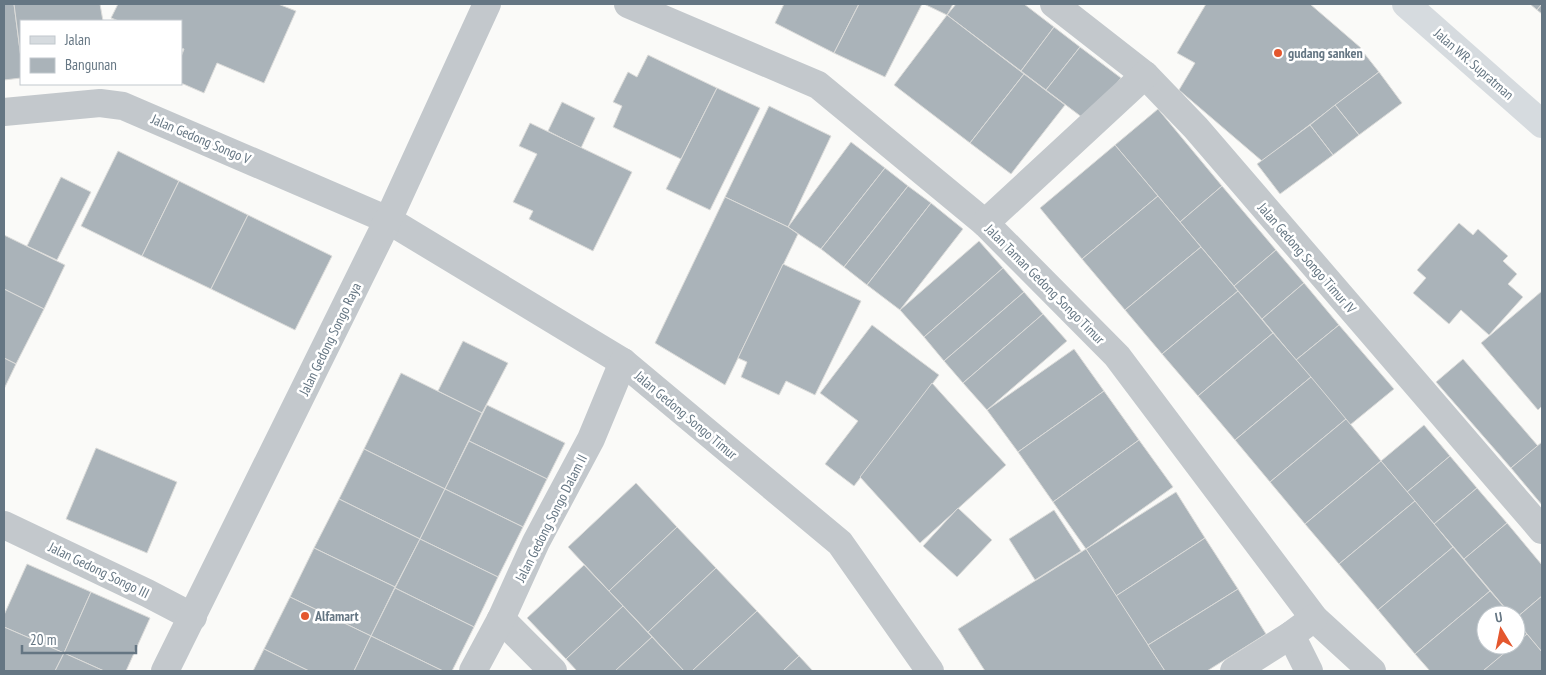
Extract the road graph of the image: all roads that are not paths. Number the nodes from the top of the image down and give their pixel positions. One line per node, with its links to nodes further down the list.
1 (487, 4): 8 (street, Jalan Gedong Songo Raya)
2 (628, 4): 9 (street, Jalan Taman Gedong Songo Timur)
3 (1054, 4): 5 (street, Jalan Gedong Songo Timur IV)
4 (1406, 4): 7 (main road, Jalan WR. Supratman)
5 (1145, 76): 9 (street); 12 (street, Jalan Gedong Songo Timur IV)
6 (4, 112): 8 (street, Jalan Gedong Songo V)
7 (1542, 124)
8 (388, 220): 10 (street, Jalan Gedong Songo Timur); 13 (street, Jalan Gedong Songo Raya)
9 (985, 223): 14 (street, Jalan Taman Gedong Songo Timur)
10 (623, 362): 15 (street, Jalan Gedong Songo Dalam II); 20 (street, Jalan Gedong Songo Timur)
11 (4, 525): 13 (street, Jalan Gedong Songo III)
12 (1542, 530)
13 (193, 617): 17 (street, Jalan Gedong Songo Raya)
14 (1314, 618): 16 (street); 23 (street, Jalan Taman Gedong Songo Timur)
15 (502, 619): 18 (street, Jalan Gedong Songo Dalam II); 19 (street)
16 (1291, 635): 21 (street); 22 (street)
17 (165, 671)
18 (474, 671)
19 (554, 671)
20 (930, 671)
21 (1234, 671)
22 (1309, 671)
23 (1372, 671)

